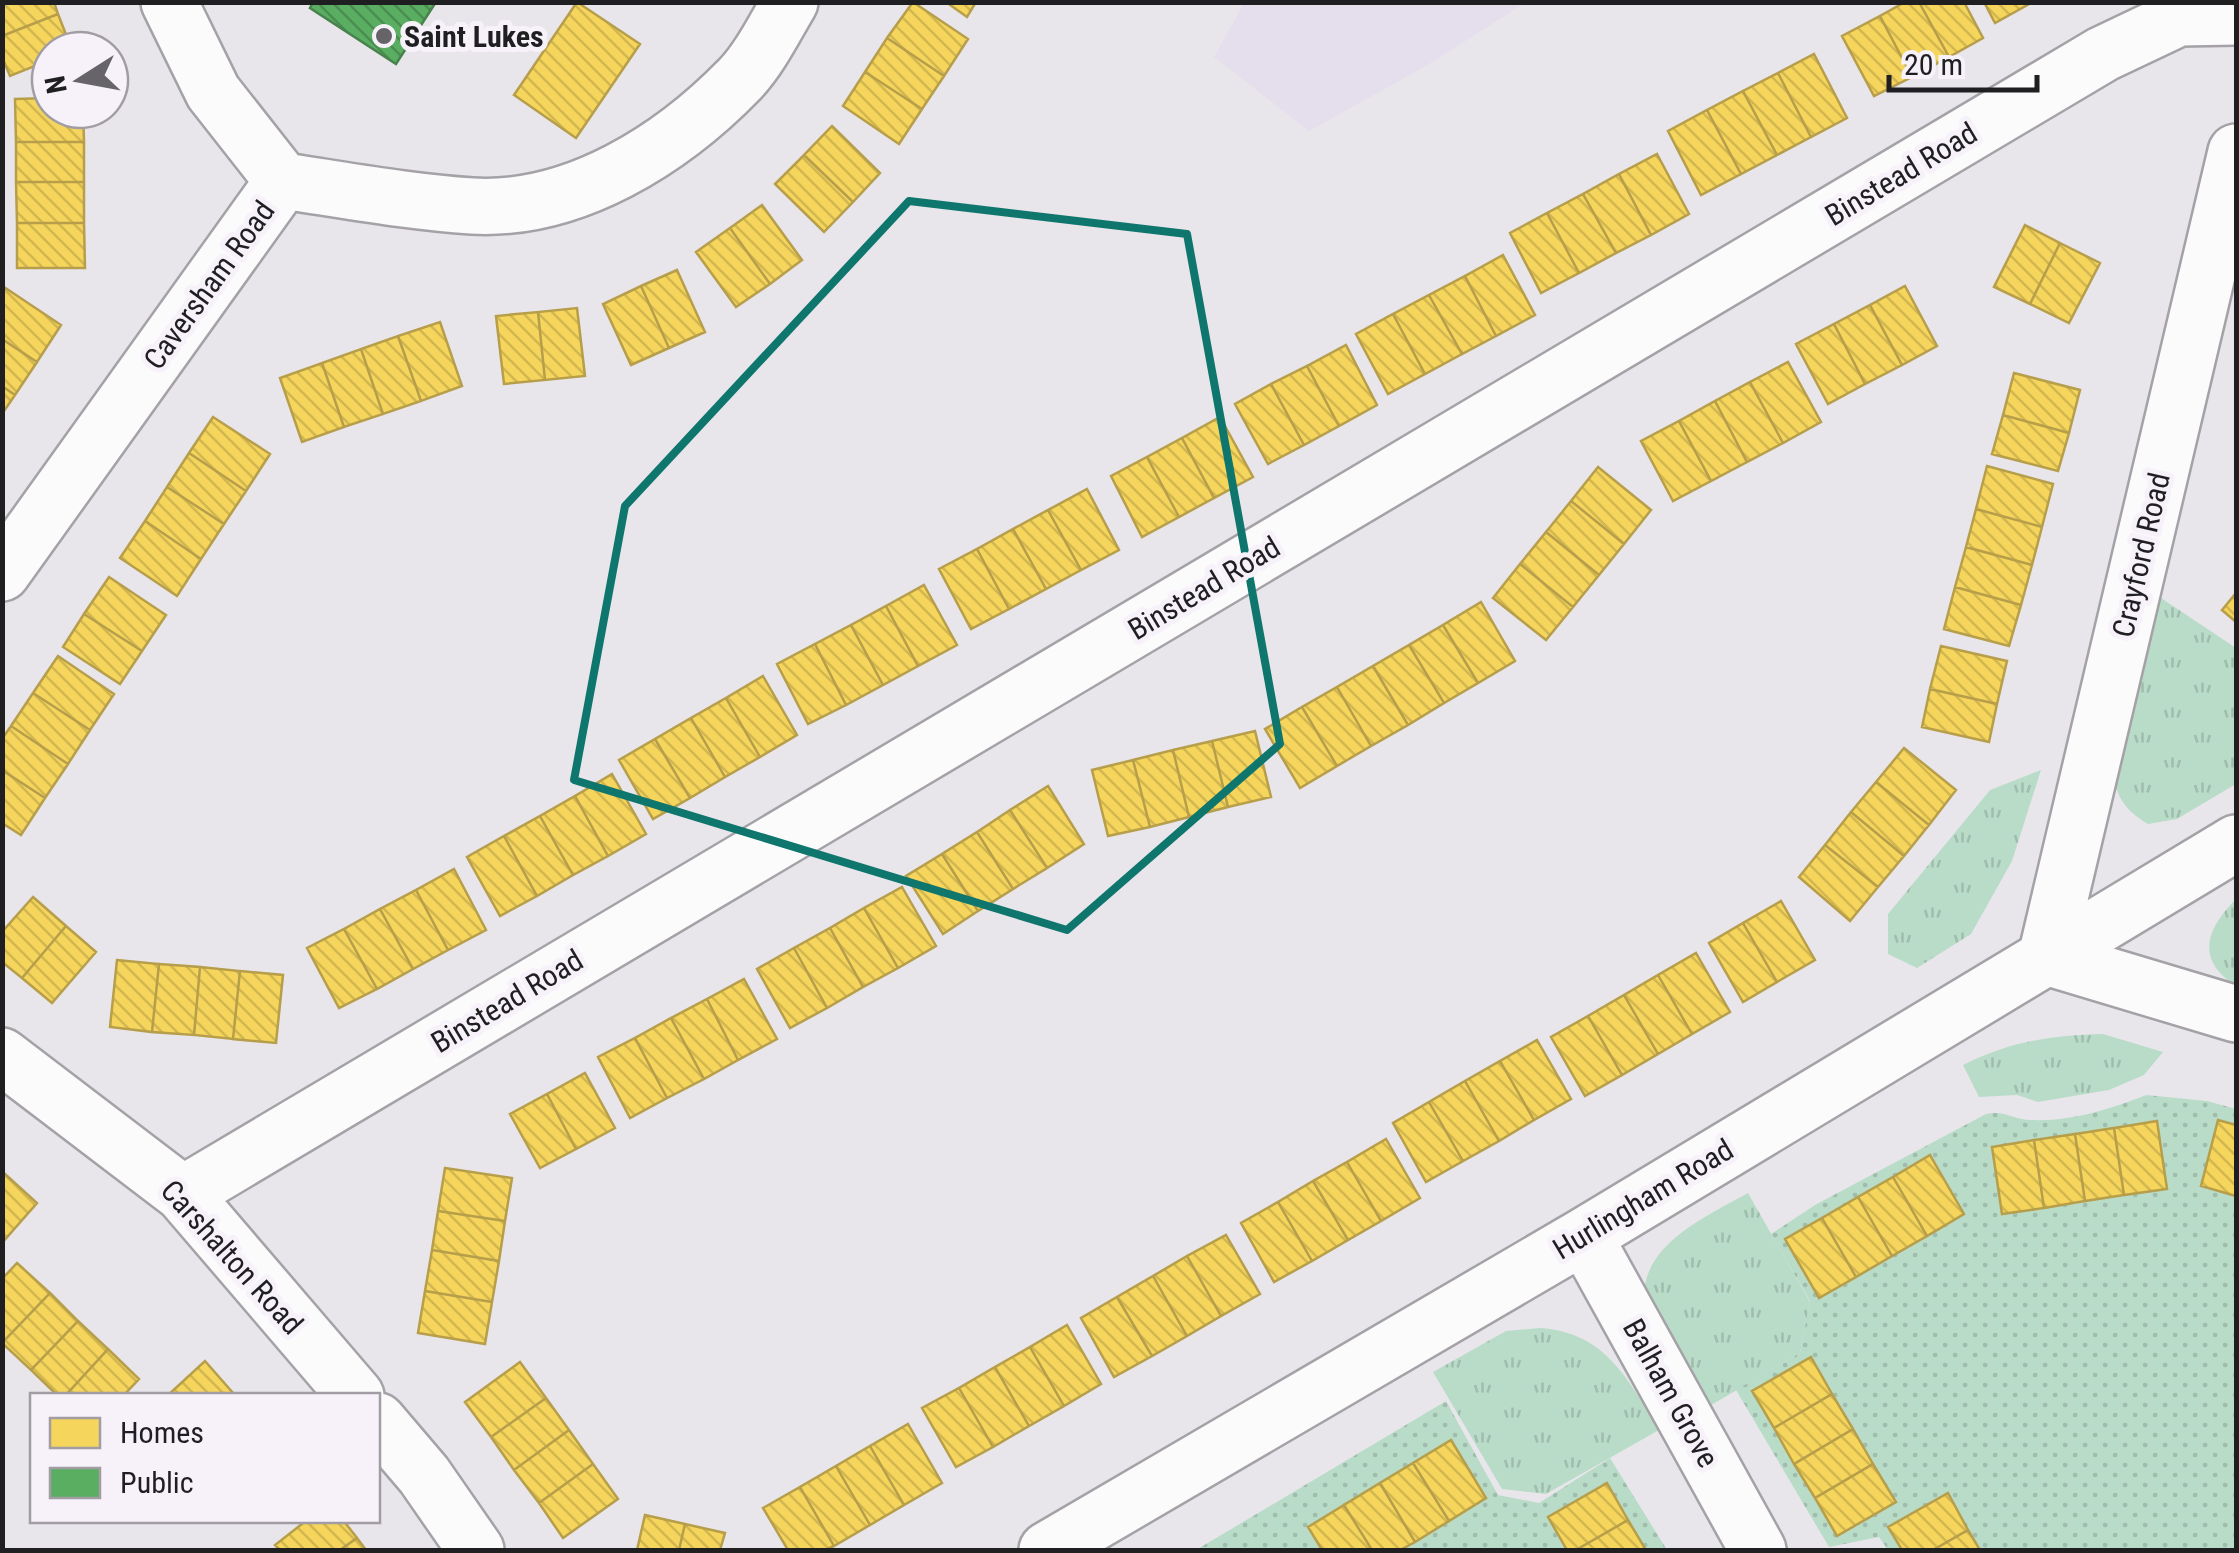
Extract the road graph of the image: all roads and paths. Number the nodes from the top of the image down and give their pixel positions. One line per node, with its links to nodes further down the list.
1 (169, 2): 5 (street)
2 (790, 2): 5 (street, Caversham Road)
3 (2236, 17): 11 (street, Binstead Road)
4 (2236, 152): 8 (street, Crayford Road)
5 (283, 181): 6 (street, Caversham Road)
6 (2, 573)
7 (2236, 843): 8 (street, Hurlingham Road)
8 (2046, 957): 9 (street); 12 (street, Hurlingham Road)
9 (2236, 1014)
10 (2, 1056): 11 (street, Carshalton Road)
11 (183, 1194): 13 (street, Carshalton Road)
12 (1584, 1236): 16 (street, Hurlingham Road); 17 (street, Balham Grove)
13 (353, 1393)
14 (380, 1423): 15 (street)
15 (476, 1550)
16 (1047, 1550)
17 (1758, 1550)

